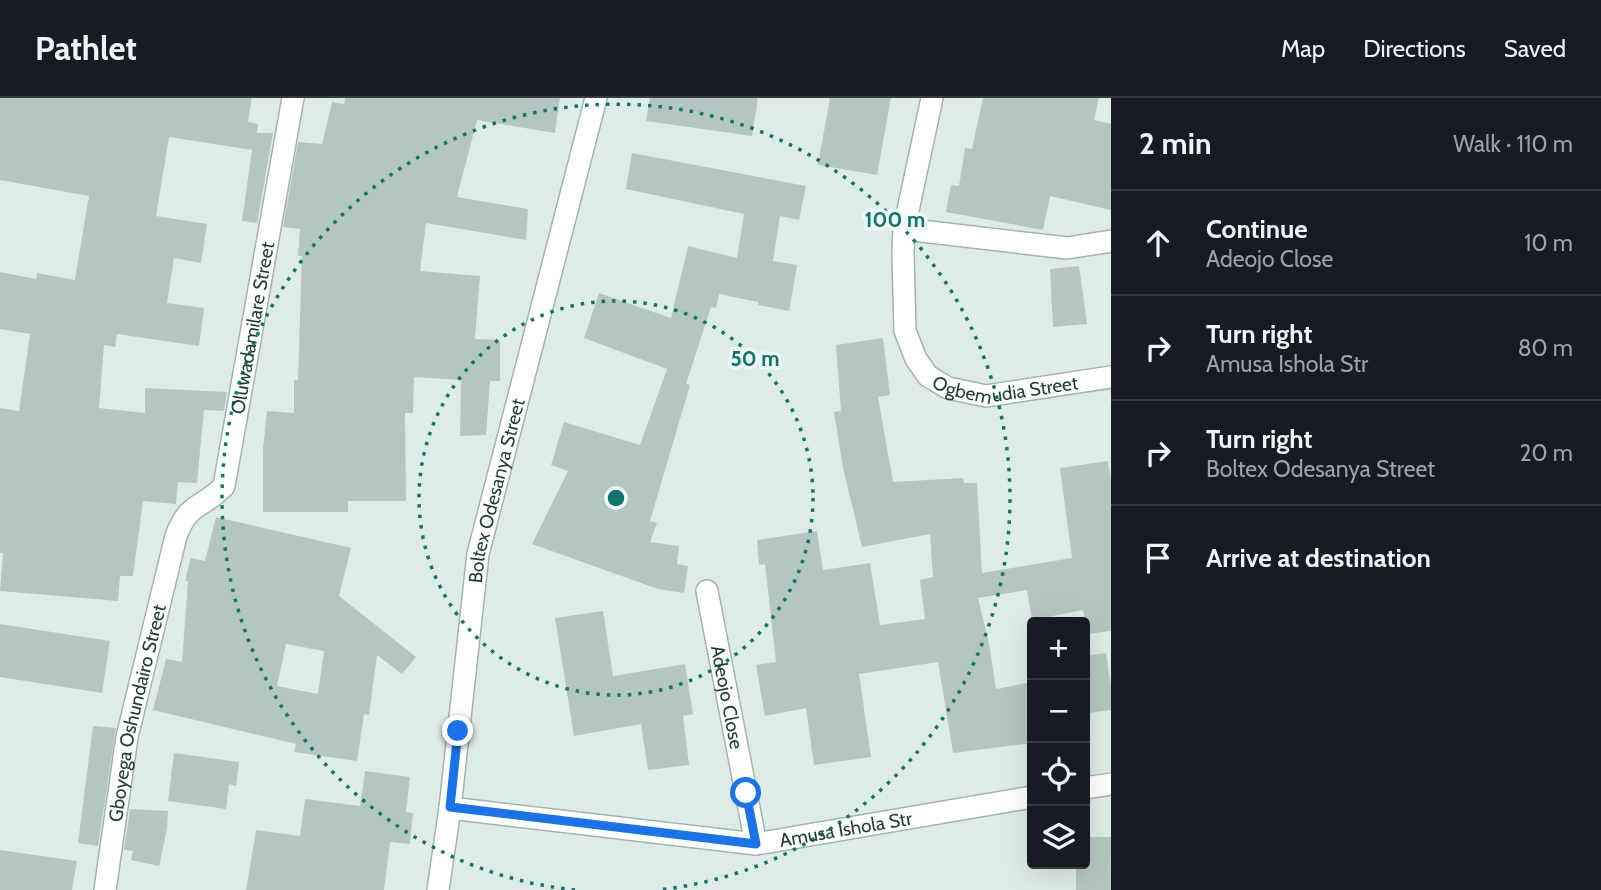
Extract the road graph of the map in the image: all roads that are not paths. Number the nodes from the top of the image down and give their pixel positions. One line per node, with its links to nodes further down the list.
1 (293, 98): 7 (street, Oluwadamilare Street)
2 (596, 98): 12 (street, Boltex Odesanya Street)
3 (932, 98): 4 (street, Ogbemudia Street)
4 (904, 229): 5 (street); 6 (street, Ogbemudia Street)
5 (1111, 241)
6 (1111, 377)
7 (176, 536): 14 (street, Gboyega Oshundairo Street)
8 (707, 591): 13 (street, Adeojo Close)
9 (1111, 783): 10 (street)
10 (1090, 787)
11 (1027, 798): 13 (street, Amusa Ishola Str)
12 (450, 807): 13 (street, Amusa Ishola Str); 15 (street, Boltex Odesanya Street)
13 (756, 844)
14 (105, 890)
15 (438, 890)

